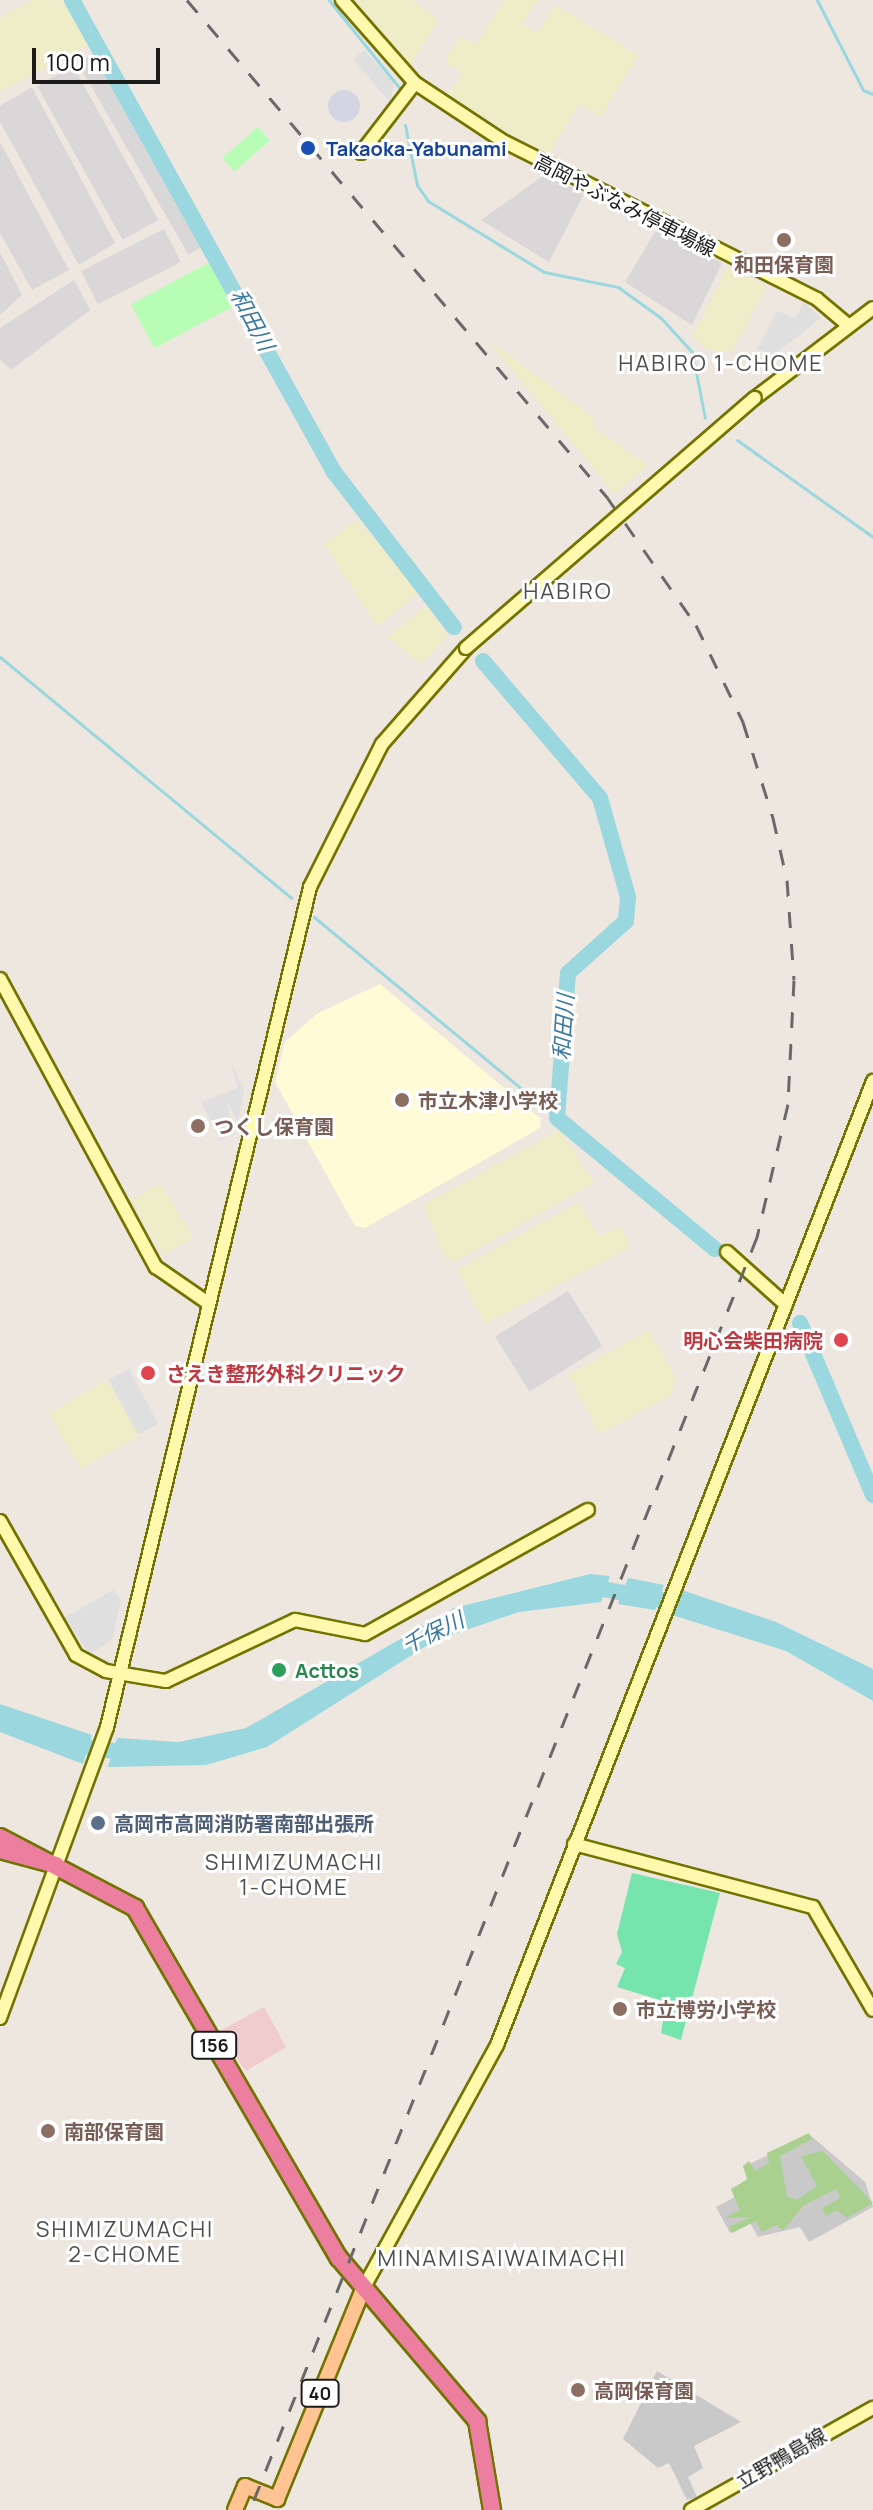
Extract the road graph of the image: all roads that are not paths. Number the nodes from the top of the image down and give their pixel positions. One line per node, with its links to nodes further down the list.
1 (342, 0): 2 (street, 高岡やぶなみ停車場線)
2 (415, 83): 3 (street); 5 (street, 高岡やぶなみ停車場線)
3 (361, 153)
4 (873, 308): 5 (street)
5 (847, 324): 9 (street, bridge)
6 (0, 979): 9 (street)
7 (873, 1081): 10 (street)
8 (727, 1252): 10 (street)
9 (208, 1303): 13 (street)
10 (786, 1305): 15 (street)
11 (588, 1510): 13 (street)
12 (0, 1521): 13 (street)
13 (120, 1674): 17 (street)
14 (0, 1837): 17 (highway, 156)
15 (574, 1844): 18 (street); 20 (street)
16 (0, 1850): 17 (highway, 156)
17 (57, 1865): 19 (street); 20 (highway, 156)
18 (873, 2010)
19 (0, 2018)
20 (364, 2287): 22 (main road, 40); 24 (highway, 156)
21 (873, 2408): 25 (street, 立野鴨島線)
22 (276, 2504): 23 (main road, 40)
23 (235, 2510)
24 (492, 2510)
25 (691, 2510)

